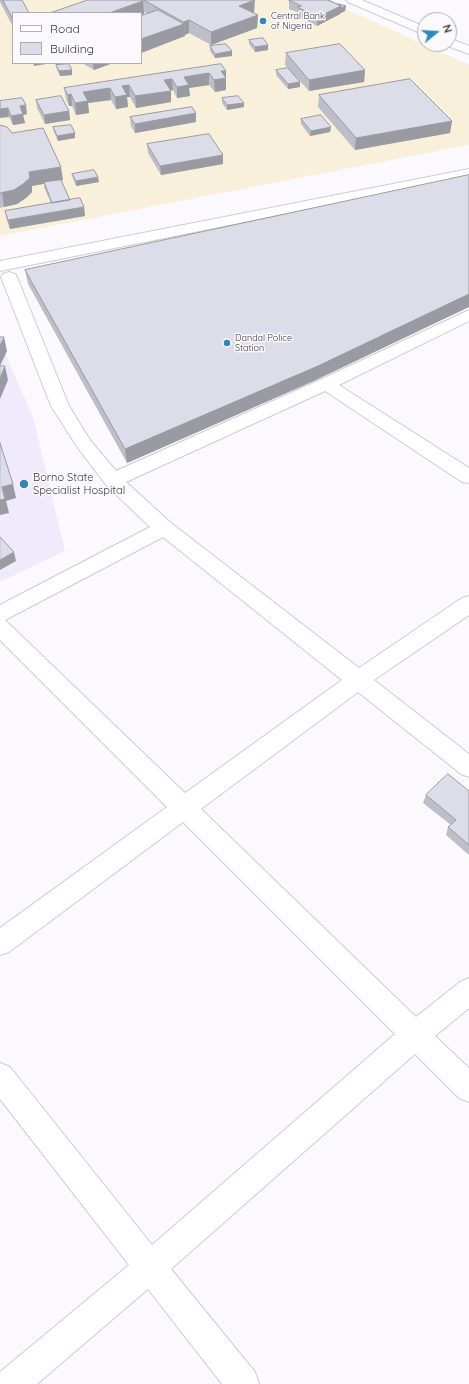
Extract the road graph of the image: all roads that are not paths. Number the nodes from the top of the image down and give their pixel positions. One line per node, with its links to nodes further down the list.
1 (352, 0): 4 (street)
2 (375, 0): 3 (street)
3 (417, 18)
4 (417, 28)
5 (457, 34): 6 (street)
6 (469, 39)
7 (457, 45): 8 (street)
8 (469, 50)
9 (469, 173): 11 (street)
10 (288, 224): 11 (street)
11 (3, 274): 15 (street)
12 (469, 315): 13 (street)
13 (326, 384): 14 (street); 15 (street)
14 (469, 477)
15 (113, 480): 16 (street)
16 (164, 528): 18 (street); 20 (street)
17 (469, 604): 20 (street)
18 (0, 614)
19 (0, 628): 22 (street)
20 (358, 680): 21 (street); 22 (street)
21 (469, 767)
22 (184, 808): 23 (street); 25 (street)
23 (0, 943)
24 (469, 991): 25 (street)
25 (415, 1035): 27 (street); 28 (street)
26 (0, 1076): 28 (street)
27 (469, 1088)
28 (150, 1267): 29 (street); 30 (street)
29 (12, 1384)
30 (243, 1384)

